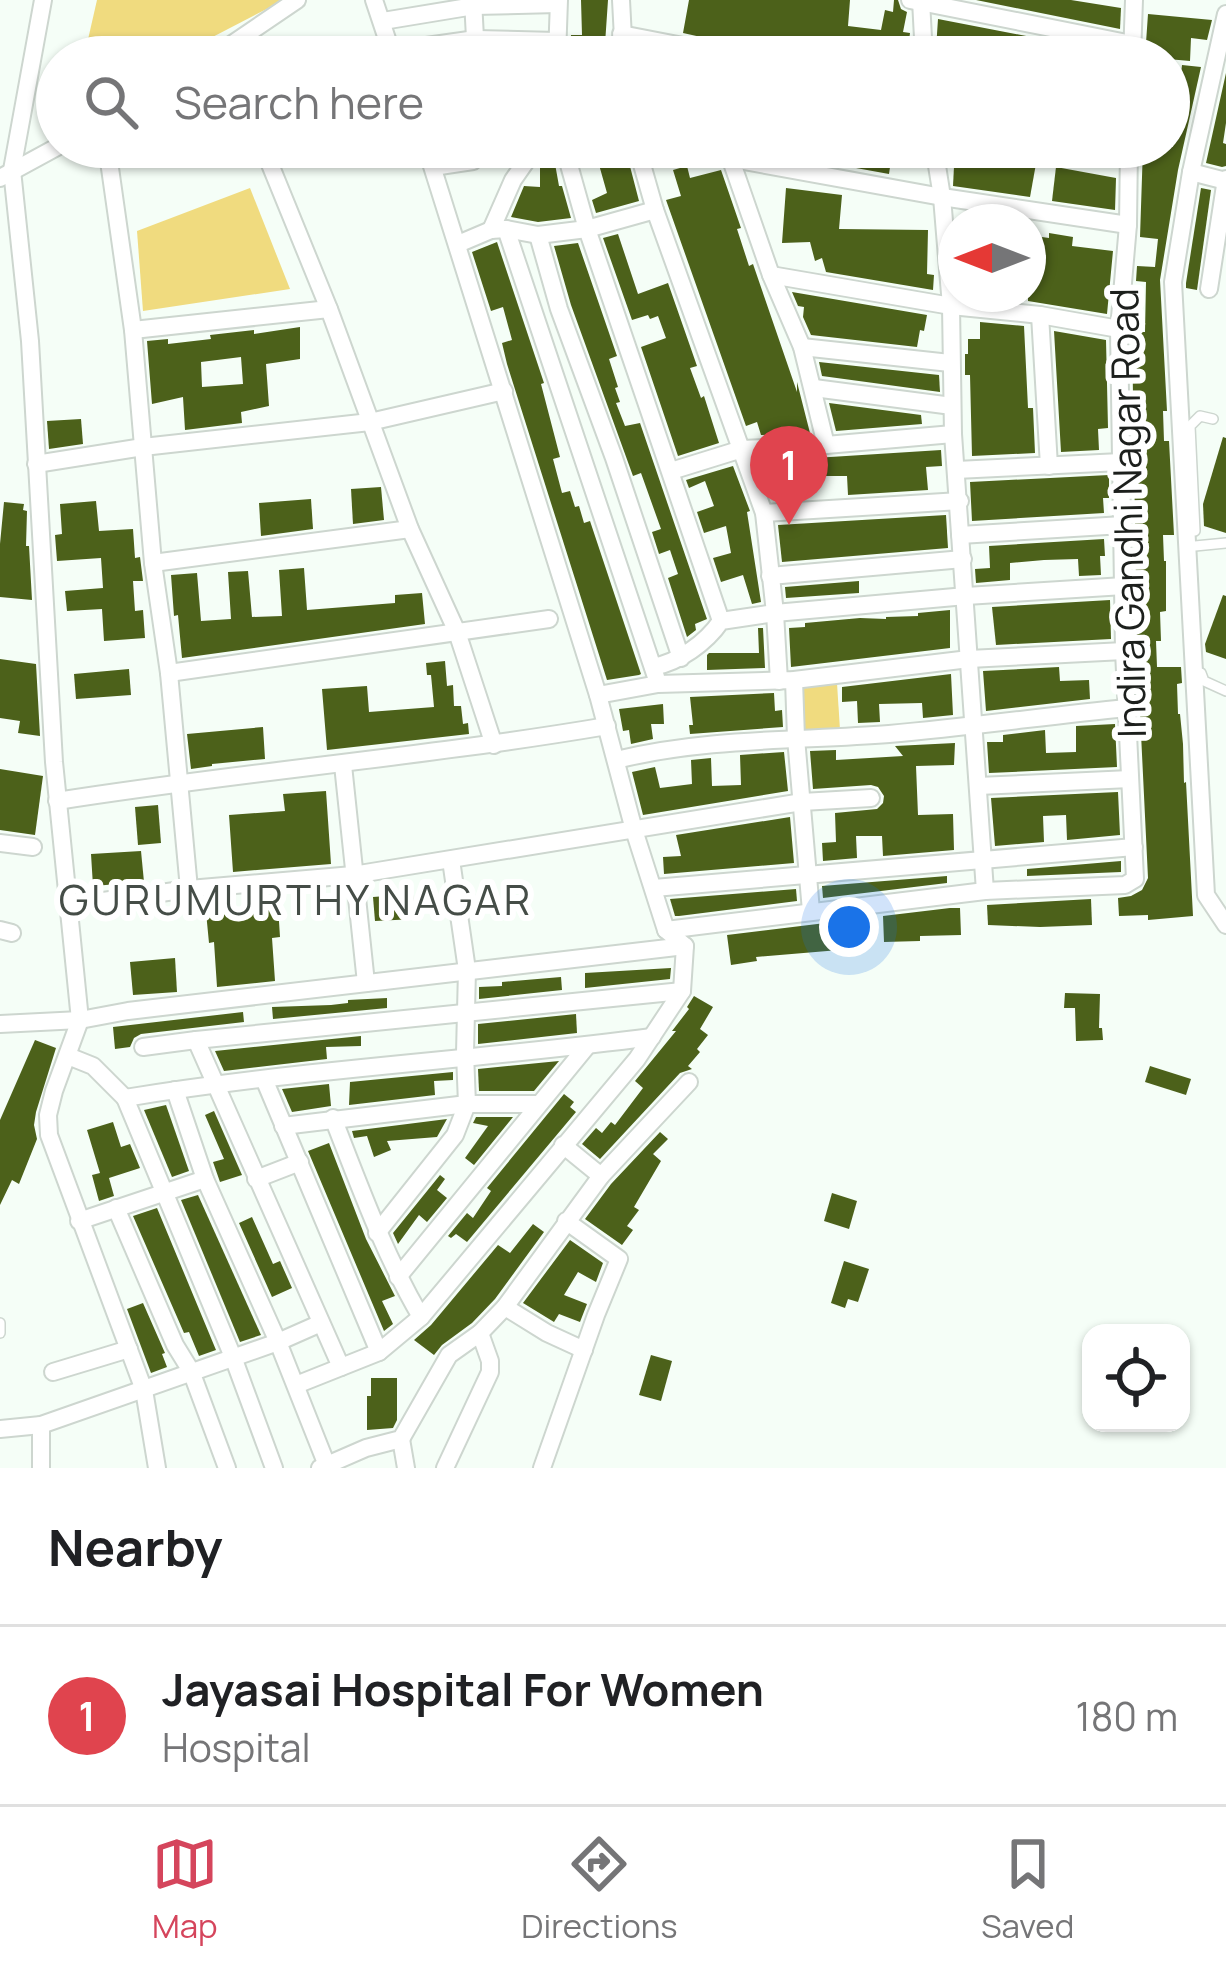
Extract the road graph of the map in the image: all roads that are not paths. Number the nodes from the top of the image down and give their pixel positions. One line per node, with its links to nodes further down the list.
1 (43, 0): 32 (street)
2 (297, 0): 12 (street)
3 (374, 0): 10 (street)
4 (621, 0): 11 (street)
5 (1134, 0): 19 (street)
6 (917, 1): 17 (street); 18 (street)
7 (558, 2): 8 (street); 15 (street)
8 (473, 3): 10 (street); 14 (street)
9 (1226, 14): 31 (street)
10 (383, 21): 13 (street)
11 (621, 34): 16 (street)
12 (247, 36)
13 (387, 36)
14 (475, 36)
15 (557, 36)
16 (631, 36)
17 (921, 36)
18 (1071, 36)
19 (1133, 36)
20 (36, 158): 32 (street)
21 (110, 168): 51 (street)
22 (272, 168): 46 (street)
23 (434, 168): 41 (street)
24 (521, 168): 38 (street)
25 (570, 168): 39 (street)
26 (643, 168): 36 (street)
27 (734, 168): 43 (street)
28 (778, 168): 34 (street)
29 (937, 168): 34 (street)
30 (1129, 168): 37 (street, Indira Gandhi Nagar Road)
31 (1191, 172): 33 (street); 118 (street)
32 (6, 174): 64 (street)
33 (1226, 180): 42 (street)
34 (942, 196): 35 (street); 37 (street)
35 (943, 204)
36 (655, 209): 39 (street); 62 (street)
37 (1128, 225): 50 (street, Indira Gandhi Nagar Road)
38 (498, 229): 40 (street); 41 (street); 88 (street)
39 (587, 229): 40 (street); 67 (street)
40 (538, 235): 85 (street)
41 (458, 244): 55 (street)
42 (1220, 264): 44 (street)
43 (771, 275): 45 (street); 52 (street)
44 (1209, 289)
45 (938, 304)
46 (329, 309): 51 (street); 58 (street)
47 (950, 312): 53 (street)
48 (1010, 312): 49 (street)
49 (1040, 315): 50 (street); 65 (street)
50 (1119, 329): 63 (street, Indira Gandhi Nagar Road)
51 (133, 330): 61 (street)
52 (802, 347): 53 (street); 54 (street)
53 (950, 363): 56 (street)
54 (814, 388): 56 (street); 60 (street)
55 (504, 392): 58 (street); 91 (street)
56 (952, 406): 59 (street)
57 (1213, 419): 74 (lane)
58 (370, 422): 61 (street); 71 (street)
59 (953, 434): 60 (street); 66 (street)
60 (826, 445): 62 (street)
61 (143, 447): 64 (street); 76 (street)
62 (742, 449): 67 (street); 69 (street)
63 (1121, 462): 65 (street); 70 (street, Indira Gandhi Nagar Road)
64 (36, 464): 103 (street)
65 (1049, 466): 66 (street)
66 (956, 470): 68 (street)
67 (671, 471): 82 (street)
68 (960, 501): 69 (street); 72 (street)
69 (764, 513): 77 (street)
70 (1123, 525): 72 (street); 78 (street, Indira Gandhi Nagar Road)
71 (410, 529): 76 (street); 83 (street)
72 (960, 535): 75 (street)
73 (1226, 543): 74 (lane)
74 (1195, 546): 90 (lane)
75 (963, 559): 77 (street); 79 (street)
76 (154, 562): 87 (street)
77 (770, 576): 80 (street)
78 (1124, 586): 79 (street); 84 (street, Indira Gandhi Nagar Road)
79 (966, 596): 80 (street); 86 (street)
80 (776, 613): 82 (street); 89 (street)
81 (549, 619): 83 (street)
82 (721, 621): 85 (street)
83 (458, 632): 87 (street); 96 (street)
84 (1124, 651): 86 (street); 92 (street, Indira Gandhi Nagar Road)
85 (681, 658): 88 (street)
86 (969, 659): 89 (street); 93 (street)
87 (169, 673): 100 (street)
88 (655, 676): 89 (street); 91 (street)
89 (787, 681): 95 (street)
90 (1226, 691)
91 (598, 695): 94 (street)
92 (1126, 708): 93 (street); 99 (street, Indira Gandhi Nagar Road)
93 (974, 724): 95 (street); 101 (street)
94 (607, 726): 96 (street); 97 (street)
95 (796, 737): 97 (street); 104 (street)
96 (494, 745): 98 (street)
97 (616, 760): 105 (street)
98 (343, 765): 100 (street); 111 (street)
99 (1130, 779): 101 (street); 108 (street, Indira Gandhi Nagar Road)
100 (178, 782): 103 (street); 114 (street)
101 (978, 786): 109 (street)
102 (871, 798): 104 (street)
103 (57, 800): 116 (street)
104 (802, 802): 105 (street); 112 (street)
105 (634, 830): 110 (street); 113 (street)
106 (0, 842): 107 (street)
107 (33, 847)
108 (1135, 847): 109 (street); 115 (street, Indira Gandhi Nagar Road)
109 (983, 859): 112 (street); 115 (street)
110 (452, 860): 111 (street); 121 (street)
111 (353, 875): 114 (street); 122 (street)
112 (808, 875): 113 (street); 117 (street)
113 (654, 888): 119 (street)
114 (189, 890): 116 (street)
115 (985, 891): 117 (street)
116 (67, 906): 125 (street)
117 (811, 911): 119 (street)
118 (1226, 925)
119 (666, 929): 120 (street)
120 (685, 946): 121 (street); 123 (street)
121 (466, 970): 122 (street); 124 (street)
122 (366, 983): 125 (street)
123 (682, 991): 124 (street); 127 (street)
124 (465, 1014): 128 (street); 132 (street)
125 (80, 1020): 126 (street); 131 (street)
126 (0, 1024)
127 (652, 1037): 129 (street); 142 (street)
128 (196, 1040): 130 (street); 135 (street)
129 (588, 1046): 132 (street); 139 (street)
130 (143, 1047)
131 (68, 1056): 137 (street); 149 (street)
132 (466, 1060): 133 (street); 138 (street)
133 (264, 1079): 135 (street); 141 (street)
134 (688, 1082): 144 (street)
135 (213, 1084): 136 (street); 146 (street)
136 (175, 1090): 137 (street); 145 (street)
137 (125, 1098): 147 (street)
138 (467, 1104): 139 (street); 140 (street); 151 (street)
139 (537, 1104): 152 (street)
140 (333, 1118): 141 (street); 151 (street)
141 (283, 1126): 143 (street)
142 (563, 1145): 144 (street); 154 (street)
143 (300, 1162): 146 (street); 162 (street)
144 (601, 1176): 150 (street)
145 (205, 1179): 147 (street); 159 (street)
146 (256, 1180): 156 (street)
147 (166, 1193): 148 (street); 163 (street)
148 (116, 1208): 149 (street); 165 (street)
149 (79, 1220): 160 (street)
150 (566, 1220): 153 (street); 161 (street)
151 (377, 1233): 152 (street)
152 (398, 1277): 154 (street)
153 (505, 1307): 158 (street); 161 (street)
154 (421, 1317): 162 (street)
155 (0, 1323): 157 (lane)
156 (321, 1323): 159 (street); 164 (street)
157 (0, 1333)
158 (480, 1333): 171 (street); 178 (street)
159 (278, 1342): 163 (street); 167 (street)
160 (128, 1349): 166 (street); 168 (street)
161 (584, 1350): 179 (street)
162 (379, 1352): 164 (street)
163 (233, 1358): 165 (street); 176 (street)
164 (341, 1367): 167 (street)
165 (191, 1370): 168 (street); 175 (street)
166 (52, 1372)
167 (296, 1384): 172 (street)
168 (144, 1390): 169 (street); 174 (street)
169 (41, 1425): 170 (street); 173 (street)
170 (0, 1429)
171 (401, 1438): 172 (street); 177 (street)
172 (325, 1467)
173 (40, 1468)
174 (157, 1468)
175 (227, 1468)
176 (274, 1468)
177 (406, 1468)
178 (446, 1468)
179 (542, 1468)

